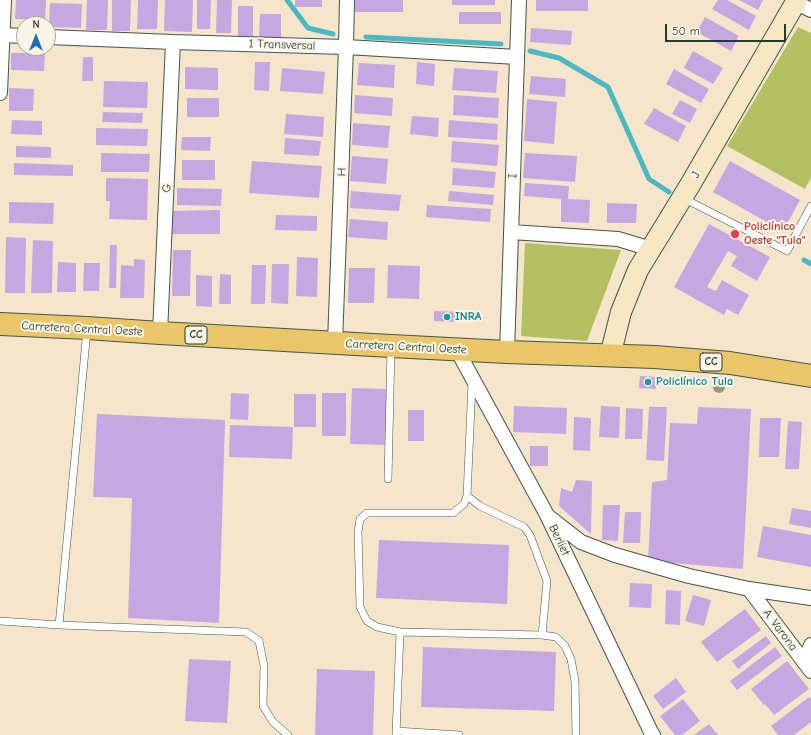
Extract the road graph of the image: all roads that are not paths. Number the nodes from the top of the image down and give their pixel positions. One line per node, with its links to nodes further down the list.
1 (4, 0): 5 (street)
2 (346, 0): 9 (street, H)
3 (519, 0): 10 (street, I)
4 (801, 4): 12 (main road, J)
5 (2, 35): 6 (street); 11 (street)
6 (16, 36)
7 (56, 37): 8 (street, 1 Transversal)
8 (173, 42): 9 (street, 1 Transversal); 18 (street, G)
9 (346, 47): 10 (street, 1 Transversal); 19 (street, H)
10 (517, 57): 14 (street, I)
11 (0, 93)
12 (682, 197): 13 (lane); 15 (main road, J)
13 (811, 206)
14 (511, 232): 15 (street); 22 (street, I)
15 (651, 249): 23 (main road, J)
16 (0, 324): 17 (main road, Carretera Central Oeste / CC)
17 (87, 328): 18 (main road, Carretera Central Oeste / CC); 32 (lane)
18 (160, 333): 19 (main road, Carretera Central Oeste / CC)
19 (336, 343): 20 (main road, Carretera Central Oeste / CC)
20 (391, 346): 21 (main road, Carretera Central Oeste / CC); 26 (lane)
21 (457, 350): 22 (main road, Carretera Central Oeste / CC); 25 (street, Berliet)
22 (507, 352): 23 (main road, Carretera Central Oeste / CC)
23 (610, 356): 24 (main road, Carretera Central Oeste / CC)
24 (811, 376)
25 (473, 379): 27 (lane); 28 (street, Berliet)
26 (388, 479)
27 (467, 496): 33 (lane); 34 (lane)
28 (547, 515): 29 (street); 41 (street, Berliet)
29 (749, 589): 30 (street); 36 (street, A. Varona)
30 (811, 598)
31 (0, 621): 32 (lane)
32 (59, 625): 38 (lane)
33 (400, 632): 34 (lane); 37 (lane)
34 (542, 634): 40 (lane)
35 (811, 645): 36 (street)
36 (808, 666)
37 (396, 733): 39 (lane)
38 (288, 735)
39 (459, 735)
40 (576, 735)
41 (653, 735)

